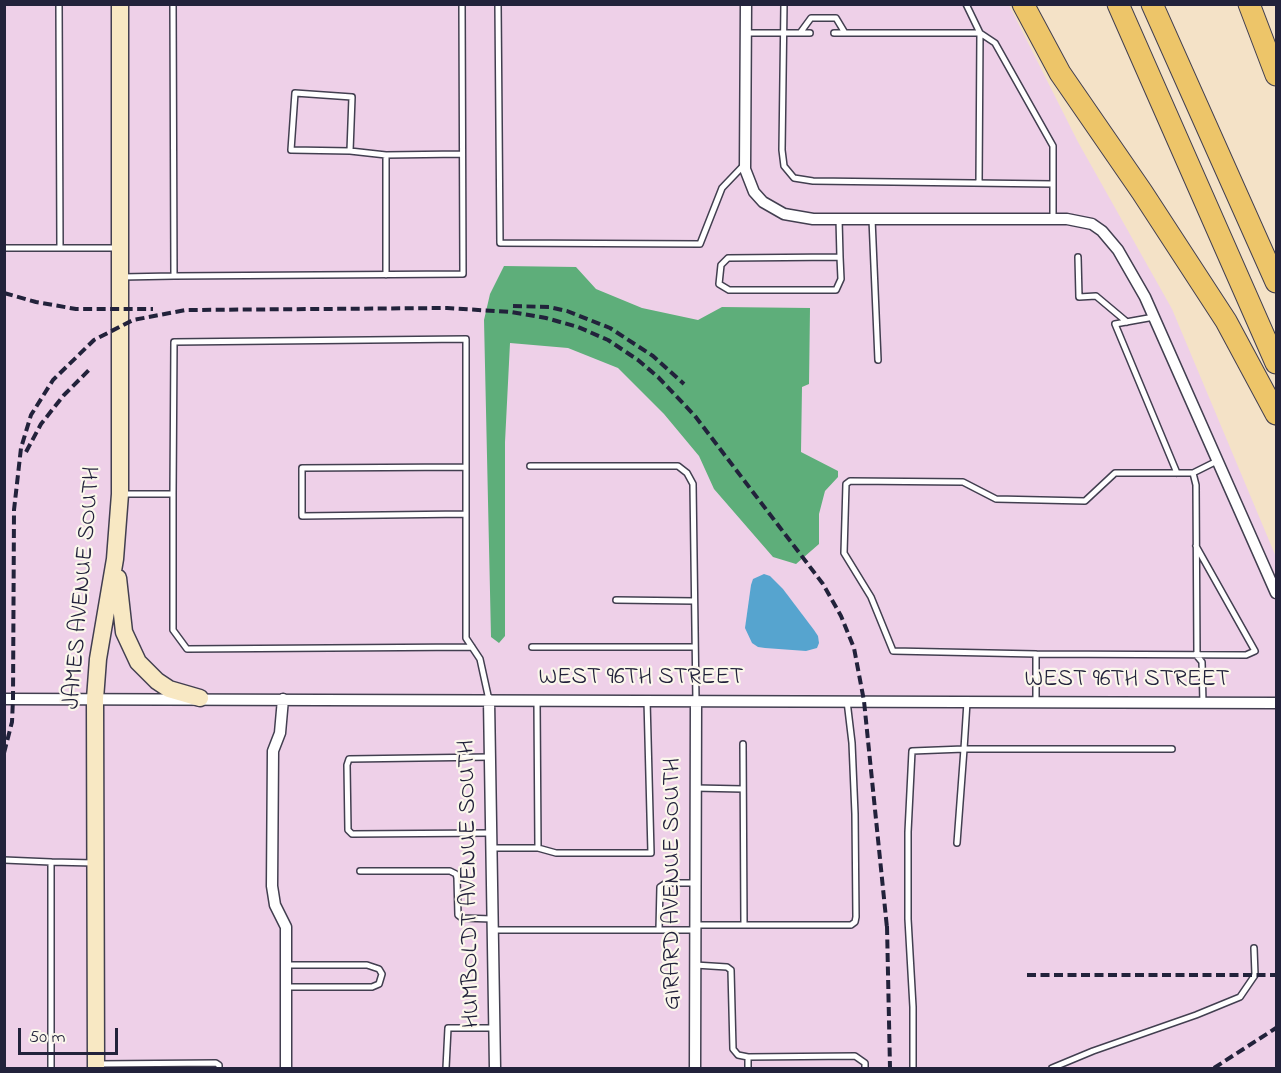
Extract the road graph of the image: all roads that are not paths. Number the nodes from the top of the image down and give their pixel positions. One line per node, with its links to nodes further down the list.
1 (59, 4): 31 (lane)
2 (120, 4): 32 (street, JAMES AVENUE SOUTH)
3 (173, 4): 36 (lane)
4 (462, 4): 22 (lane)
5 (498, 4): 24 (lane)
6 (746, 4): 13 (street)
7 (783, 4): 14 (lane)
8 (966, 4): 19 (lane)
9 (1023, 4): 43 (highway)
10 (1118, 4): 42 (highway)
11 (1152, 4): 38 (highway)
12 (1249, 4): 20 (highway)
13 (746, 33): 14 (lane); 24 (street)
14 (783, 33): 15 (lane); 25 (lane)
15 (800, 33): 16 (lane); 18 (lane)
16 (810, 33)
17 (834, 33): 18 (lane)
18 (845, 33): 19 (lane)
19 (980, 33): 25 (lane); 26 (lane)
20 (1276, 75)
21 (350, 151): 21 (lane); 23 (lane)
22 (462, 154): 23 (lane); 35 (lane)
23 (386, 155): 35 (lane)
24 (745, 164): 27 (street)
25 (978, 183): 26 (lane)
26 (1053, 184): 29 (lane)
27 (839, 219): 28 (street); 33 (lane)
28 (872, 219): 29 (street); 41 (lane)
29 (1053, 219): 39 (street)
30 (4, 248): 31 (lane)
31 (60, 248): 32 (lane)
32 (120, 248): 37 (street, JAMES AVENUE SOUTH)
33 (840, 257): 33 (lane)
34 (1078, 257): 40 (lane)
35 (386, 275): 36 (lane)
36 (174, 276): 37 (lane)
37 (120, 277): 49 (street, JAMES AVENUE SOUTH)
38 (1276, 282)
39 (1154, 317): 40 (lane); 44 (street)
40 (1127, 322): 47 (lane)
41 (878, 360)
42 (1276, 363)
43 (1276, 414)
44 (1218, 460): 48 (lane); 54 (street)
45 (530, 466): 56 (lane)
46 (466, 467): 50 (lane); 51 (lane); 51 (lane)
47 (1177, 473): 48 (lane); 60 (lane)
48 (1193, 473): 52 (lane)
49 (120, 494): 50 (lane); 53 (street, JAMES AVENUE SOUTH)
50 (173, 494): 57 (lane)
51 (466, 514): 57 (lane)
52 (1196, 546): 61 (lane); 61 (lane)
53 (115, 559): 62 (street); 64 (street, JAMES AVENUE SOUTH)
54 (1276, 593)
55 (616, 600): 56 (lane)
56 (694, 601): 59 (lane)
57 (472, 647): 66 (lane)
58 (532, 647): 59 (lane)
59 (695, 647): 69 (lane)
60 (1036, 654): 61 (lane); 72 (lane)
61 (1197, 656): 73 (lane)
62 (200, 698): 64 (street, WEST 96TH STREET); 65 (street, WEST 96TH STREET)
63 (4, 699): 64 (street, WEST 96TH STREET)
64 (95, 699): 87 (street, JAMES AVENUE SOUTH)
65 (283, 699): 66 (street, WEST 96TH STREET); 95 (street)
66 (489, 700): 67 (street, WEST 96TH STREET); 78 (street, HUMBOLDT AVENUE SOUTH)
67 (537, 700): 68 (street, WEST 96TH STREET); 84 (lane)
68 (647, 700): 69 (street, WEST 96TH STREET); 84 (lane)
69 (696, 700): 70 (street, WEST 96TH STREET); 79 (street, GIRARD AVENUE SOUTH)
70 (847, 701): 71 (street, WEST 96TH STREET); 91 (lane)
71 (966, 702): 72 (street, WEST 96TH STREET); 76 (lane)
72 (1036, 702): 73 (street, WEST 96TH STREET)
73 (1203, 703): 74 (street, WEST 96TH STREET)
74 (1276, 703)
75 (743, 744): 80 (lane)
76 (964, 748): 77 (lane); 82 (lane); 109 (lane)
77 (1172, 748)
78 (490, 757): 81 (street, HUMBOLDT AVENUE SOUTH); 81 (lane)
79 (695, 788): 80 (lane); 89 (street, GIRARD AVENUE SOUTH)
80 (744, 789): 91 (lane)
81 (491, 833): 83 (street, HUMBOLDT AVENUE SOUTH)
82 (957, 843)
83 (491, 848): 84 (lane); 90 (street, HUMBOLDT AVENUE SOUTH)
84 (538, 848)
85 (4, 860): 86 (lane)
86 (51, 862): 87 (lane); 101 (lane)
87 (96, 862): 100 (street, JAMES AVENUE SOUTH)
88 (360, 872): 90 (lane)
89 (695, 884): 92 (street, GIRARD AVENUE SOUTH); 93 (lane)
90 (492, 924): 93 (lane); 98 (street, HUMBOLDT AVENUE SOUTH)
91 (744, 925): 92 (lane)
92 (695, 927): 93 (lane); 96 (street, GIRARD AVENUE SOUTH)
93 (659, 929)
94 (1254, 948): 110 (lane)
95 (286, 965): 97 (street); 97 (lane)
96 (695, 965): 99 (lane); 106 (street, GIRARD AVENUE SOUTH)
97 (286, 987): 103 (street)
98 (494, 1028): 104 (lane); 105 (street, HUMBOLDT AVENUE SOUTH)
99 (748, 1057): 107 (lane); 108 (lane)
100 (96, 1066): 102 (lane)
101 (51, 1068)
102 (219, 1068)
103 (286, 1068)
104 (446, 1068)
105 (495, 1068)
106 (695, 1068)
107 (748, 1068)
108 (865, 1068)
109 (913, 1068)
110 (1052, 1068)

